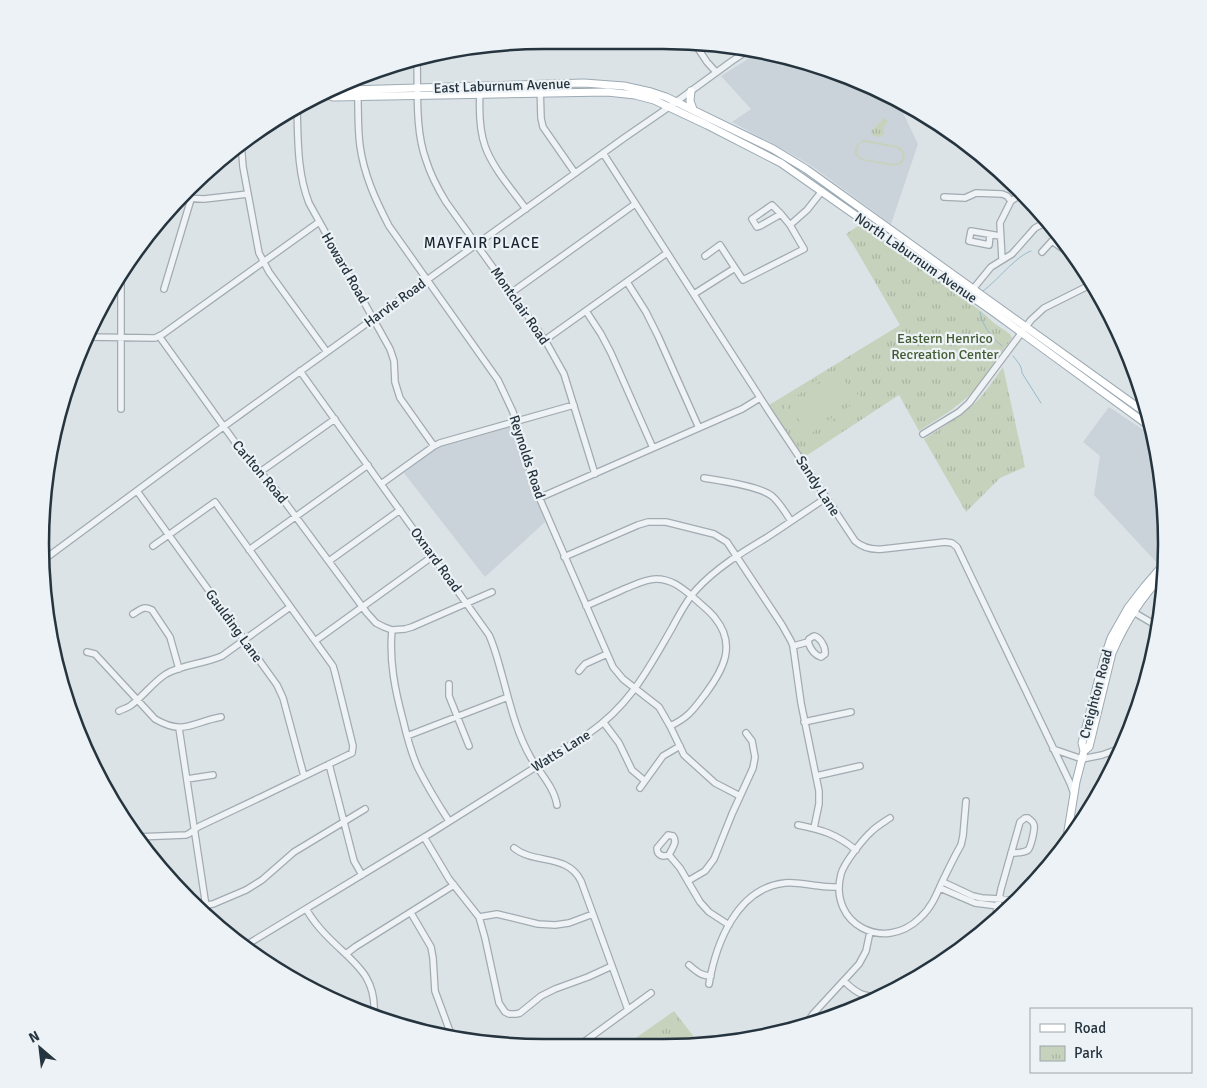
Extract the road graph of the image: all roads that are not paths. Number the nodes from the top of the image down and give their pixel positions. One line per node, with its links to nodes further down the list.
1 (699, 50): 4 (street)
2 (741, 55): 4 (street, Harvie Road)
3 (417, 66): 10 (street, Montclair Road)
4 (716, 72): 9 (street, Harvie Road)
5 (540, 84): 7 (main road, East Laburnum Avenue); 12 (street); 13 (main road, East Laburnum Avenue)
6 (357, 85): 11 (street, Reynolds Road)
7 (480, 90): 10 (main road, East Laburnum Avenue); 12 (main road, East Laburnum Avenue); 27 (street)
8 (343, 91): 11 (main road, East Laburnum Avenue)
9 (691, 91): 13 (street, Harvie Road); 15 (main road)
10 (418, 92): 11 (main road, East Laburnum Avenue); 34 (street, Montclair Road)
11 (358, 93): 42 (street, Reynolds Road)
12 (540, 93): 14 (main road, East Laburnum Avenue); 19 (street)
13 (676, 102): 14 (street, Harvie Road); 15 (main road, North Laburnum Avenue)
14 (669, 107): 18 (street, Harvie Road); 20 (main road, North Laburnum Avenue)
15 (693, 109): 47 (main road, North Laburnum Avenue)
16 (297, 114): 29 (street, Howard Road)
17 (242, 152): 21 (street)
18 (603, 153): 19 (street, Harvie Road); 26 (street, Sandy Lane)
19 (575, 173): 27 (street, Harvie Road)
20 (822, 191): 30 (street); 53 (main road, North Laburnum Avenue)
21 (248, 194): 24 (street); 40 (street)
22 (944, 197): 25 (street)
23 (1016, 198): 25 (street)
24 (191, 199): 46 (street)
25 (1011, 201): 33 (street)
26 (635, 204): 37 (street, Sandy Lane); 48 (street)
27 (526, 209): 34 (street, Harvie Road)
28 (781, 214): 28 (street); 30 (street)
29 (319, 222): 40 (street); 51 (street, Howard Road)
30 (790, 225): 41 (street)
31 (1041, 225): 39 (street)
32 (990, 235): 33 (street)
33 (1000, 236): 39 (street)
34 (477, 245): 42 (street, Harvie Road); 48 (street, Montclair Road)
35 (1057, 245): 36 (street)
36 (1042, 252)
37 (667, 253): 43 (street); 49 (street, Sandy Lane)
38 (705, 256): 41 (street)
39 (1002, 259): 47 (street)
40 (263, 262): 54 (street); 58 (street)
41 (735, 268): 49 (street)
42 (427, 280): 51 (street, Harvie Road); 66 (street, Reynolds Road)
43 (627, 282): 50 (street); 68 (street)
44 (121, 286): 56 (street)
45 (1086, 287): 52 (street)
46 (164, 289)
47 (973, 289): 52 (main road, North Laburnum Avenue)
48 (512, 293): 57 (street, Montclair Road)
49 (694, 294): 60 (street, Sandy Lane)
50 (586, 311): 57 (street); 71 (street)
51 (374, 319): 58 (street, Harvie Road); 70 (street, Howard Road)
52 (1026, 327): 53 (street); 62 (main road, North Laburnum Avenue)
53 (1022, 334): 65 (main road, North Laburnum Avenue); 69 (street)
54 (159, 336): 56 (street); 67 (street, Carlton Road)
55 (94, 337): 56 (street)
56 (121, 337): 63 (street)
57 (545, 340): 61 (street, Montclair Road)
58 (327, 352): 59 (street, Harvie Road)
59 (300, 371): 64 (street, Oxnard Road); 67 (street, Harvie Road)
60 (760, 398): 68 (street); 79 (street, Sandy Lane)
61 (574, 405): 66 (street); 74 (street, Montclair Road)
62 (1139, 408)
63 (121, 410)
64 (335, 419): 72 (street, Oxnard Road); 73 (street)
65 (1142, 421)
66 (516, 422): 70 (street); 78 (street, Reynolds Road)
67 (223, 427): 73 (street, Carlton Road); 77 (street, Harvie Road)
68 (699, 428): 71 (street)
69 (923, 434)
70 (434, 446): 76 (street)
71 (653, 448): 74 (street)
72 (368, 465): 76 (street, Oxnard Road); 81 (street)
73 (260, 472): 81 (street, Carlton Road)
74 (595, 474): 78 (street)
75 (704, 478): 82 (street)
76 (381, 484): 80 (street, Oxnard Road)
77 (137, 491): 83 (street, Gaulding Lane); 86 (street, Harvie Road)
78 (539, 498): 89 (street, Reynolds Road)
79 (826, 498): 82 (street, Watts Lane); 127 (street, Sandy Lane)
80 (400, 510): 87 (street, Oxnard Road); 90 (street)
81 (296, 516): 85 (street); 90 (street, Carlton Road)
82 (791, 521): 88 (street, Watts Lane)
83 (169, 536): 84 (street); 85 (street); 103 (street, Gaulding Lane)
84 (153, 546)
85 (249, 550): 97 (street)
86 (49, 556)
87 (433, 556): 95 (street, Oxnard Road); 98 (street)
88 (736, 556): 89 (street); 94 (street, Watts Lane); 106 (street)
89 (564, 557): 96 (street, Reynolds Road)
90 (329, 561): 98 (street, Carlton Road)
91 (1157, 572): 99 (main road, Creighton Road)
92 (1156, 582): 99 (main road, Creighton Road)
93 (492, 592): 95 (street)
94 (691, 596): 96 (street); 112 (street, Watts Lane); 121 (street)
95 (467, 603): 102 (street); 113 (street, Oxnard Road)
96 (586, 606): 108 (street, Reynolds Road)
97 (290, 607): 103 (street); 104 (street)
98 (362, 607): 102 (street, Carlton Road); 104 (street)
99 (1130, 610): 101 (street); 129 (main road, Creighton Road)
100 (133, 614): 109 (street)
101 (1152, 623)
102 (392, 630): 124 (street)
103 (244, 640): 109 (street); 134 (street, Gaulding Lane)
104 (315, 641): 130 (street)
105 (808, 642): 106 (street)
106 (793, 646): 119 (street)
107 (87, 652): 114 (street)
108 (607, 654): 110 (street); 112 (street, Reynolds Road)
109 (179, 669): 114 (street)
110 (578, 671)
111 (449, 684): 117 (street)
112 (635, 689): 120 (street, Watts Lane); 121 (street, Reynolds Road)
113 (508, 697): 117 (street); 132 (street, Oxnard Road)
114 (137, 700): 115 (street); 122 (street)
115 (119, 711)
116 (852, 712): 119 (street)
117 (457, 716): 124 (street); 125 (street)
118 (221, 717): 122 (street)
119 (804, 722): 135 (street)
120 (604, 723): 132 (street, Watts Lane); 137 (street)
121 (670, 726): 126 (street, Reynolds Road)
122 (179, 728): 136 (street)
123 (746, 733): 139 (street)
124 (406, 736): 145 (street)
125 (468, 746)
126 (680, 746): 137 (street); 139 (street, Reynolds Road)
127 (1053, 748): 129 (street); 140 (street, Sandy Lane)
128 (1113, 751): 129 (street)
129 (1083, 755): 140 (main road, Creighton Road)
130 (329, 764): 134 (street); 146 (street)
131 (860, 766): 135 (street)
132 (537, 767): 142 (street, Oxnard Road); 145 (street, Watts Lane)
133 (213, 775): 136 (street)
134 (304, 776): 150 (street)
135 (816, 776): 149 (street)
136 (187, 780): 150 (street)
137 (645, 781): 138 (street)
138 (640, 788)
139 (740, 796): 158 (street)
140 (1075, 796): 148 (main road, Creighton Road)
141 (966, 801): 160 (street)
142 (557, 805)
143 (366, 809): 146 (street)
144 (890, 818): 154 (street)
145 (449, 821): 152 (street, Watts Lane)
146 (344, 822): 157 (street); 166 (street)
147 (798, 825): 149 (street)
148 (1069, 827)
149 (814, 828): 154 (street)
150 (194, 830): 151 (street); 162 (street)
151 (145, 837)
152 (424, 837): 157 (street, Watts Lane); 159 (street)
153 (514, 848): 170 (street)
154 (856, 850): 161 (street)
155 (1011, 853): 155 (street); 164 (street)
156 (670, 855): 158 (street)
157 (362, 875): 167 (street, Watts Lane)
158 (688, 881): 172 (street)
159 (454, 885): 169 (street); 171 (street)
160 (941, 885): 164 (street); 173 (street)
161 (839, 888): 172 (street); 173 (street)
162 (201, 901)
163 (1005, 901): 164 (street)
164 (999, 902): 165 (street); 168 (street)
165 (1003, 903)
166 (206, 905)
167 (306, 909): 174 (street, Watts Lane); 175 (street)
168 (997, 909)
169 (411, 912): 175 (street); 186 (street)
170 (593, 914): 171 (street); 177 (street)
171 (478, 917): 177 (street)
172 (729, 925): 178 (street)
173 (870, 932): 179 (street)
174 (251, 943)
175 (346, 954): 183 (street)
176 (689, 965): 178 (street)
177 (612, 966): 184 (street)
178 (711, 976): 180 (street)
179 (844, 981): 182 (street); 185 (street)
180 (709, 984)
181 (651, 993): 184 (street)
182 (866, 996)
183 (374, 1009)
184 (628, 1010): 187 (street)
185 (812, 1016)
186 (450, 1030)
187 (588, 1039)

